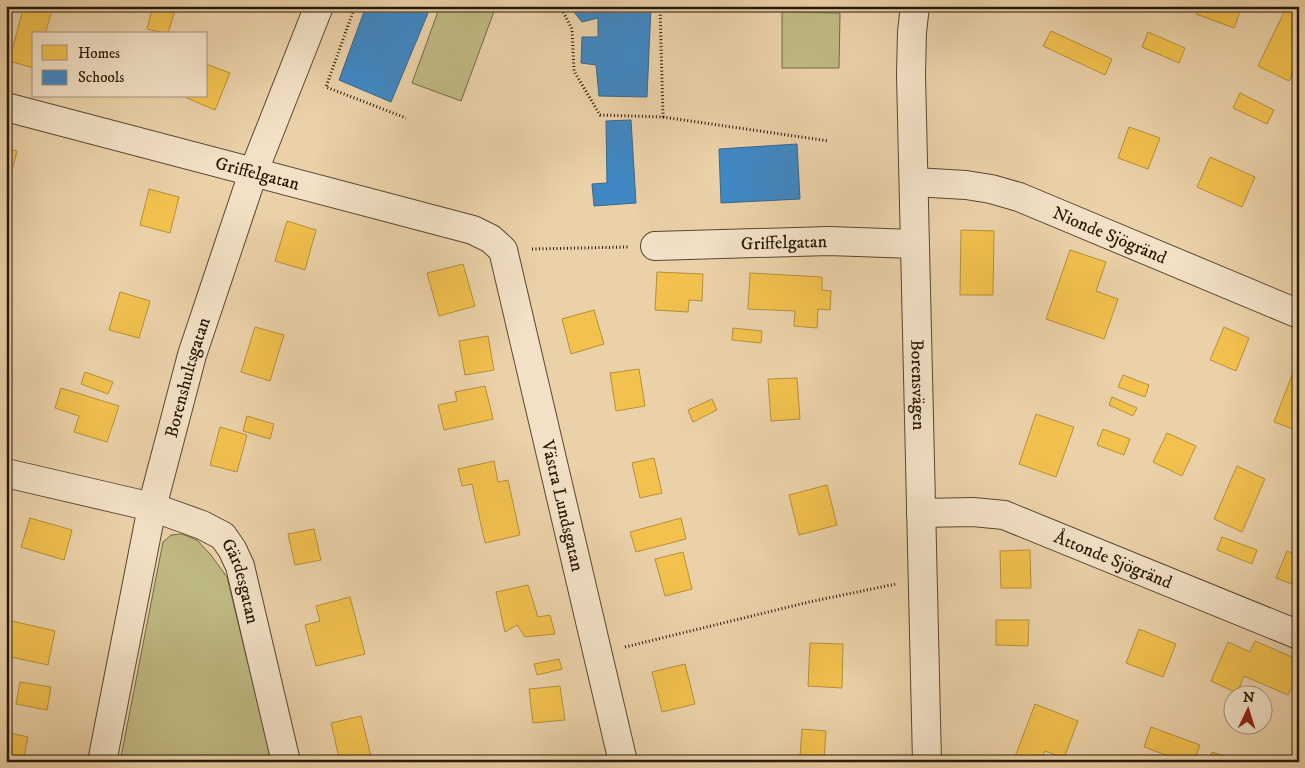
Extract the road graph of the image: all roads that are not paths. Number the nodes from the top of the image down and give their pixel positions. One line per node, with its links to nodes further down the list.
1 (319, 6): 4 (street, Borenshultsgatan)
2 (915, 6): 5 (street, Borensvägen)
3 (6, 106): 4 (street, Griffelgatan)
4 (253, 173): 8 (street, Griffelgatan); 11 (street, Borenshultsgatan)
5 (914, 182): 6 (street, Borensvägen); 9 (street, Nionde Sjögränd)
6 (914, 244): 7 (street, Griffelgatan); 12 (street, Borensvägen)
7 (655, 246)
8 (503, 250): 16 (street, Västra Lundsgatan)
9 (1299, 314)
10 (6, 472): 11 (street, Gärdesgatan)
11 (152, 507): 14 (street, Borenshultsgatan); 15 (street, Gärdesgatan)
12 (921, 513): 13 (street, Åttonde Sjögränd); 17 (street, Borensvägen)
13 (1299, 635)
14 (102, 762)
15 (286, 762)
16 (622, 762)
17 (927, 762)

